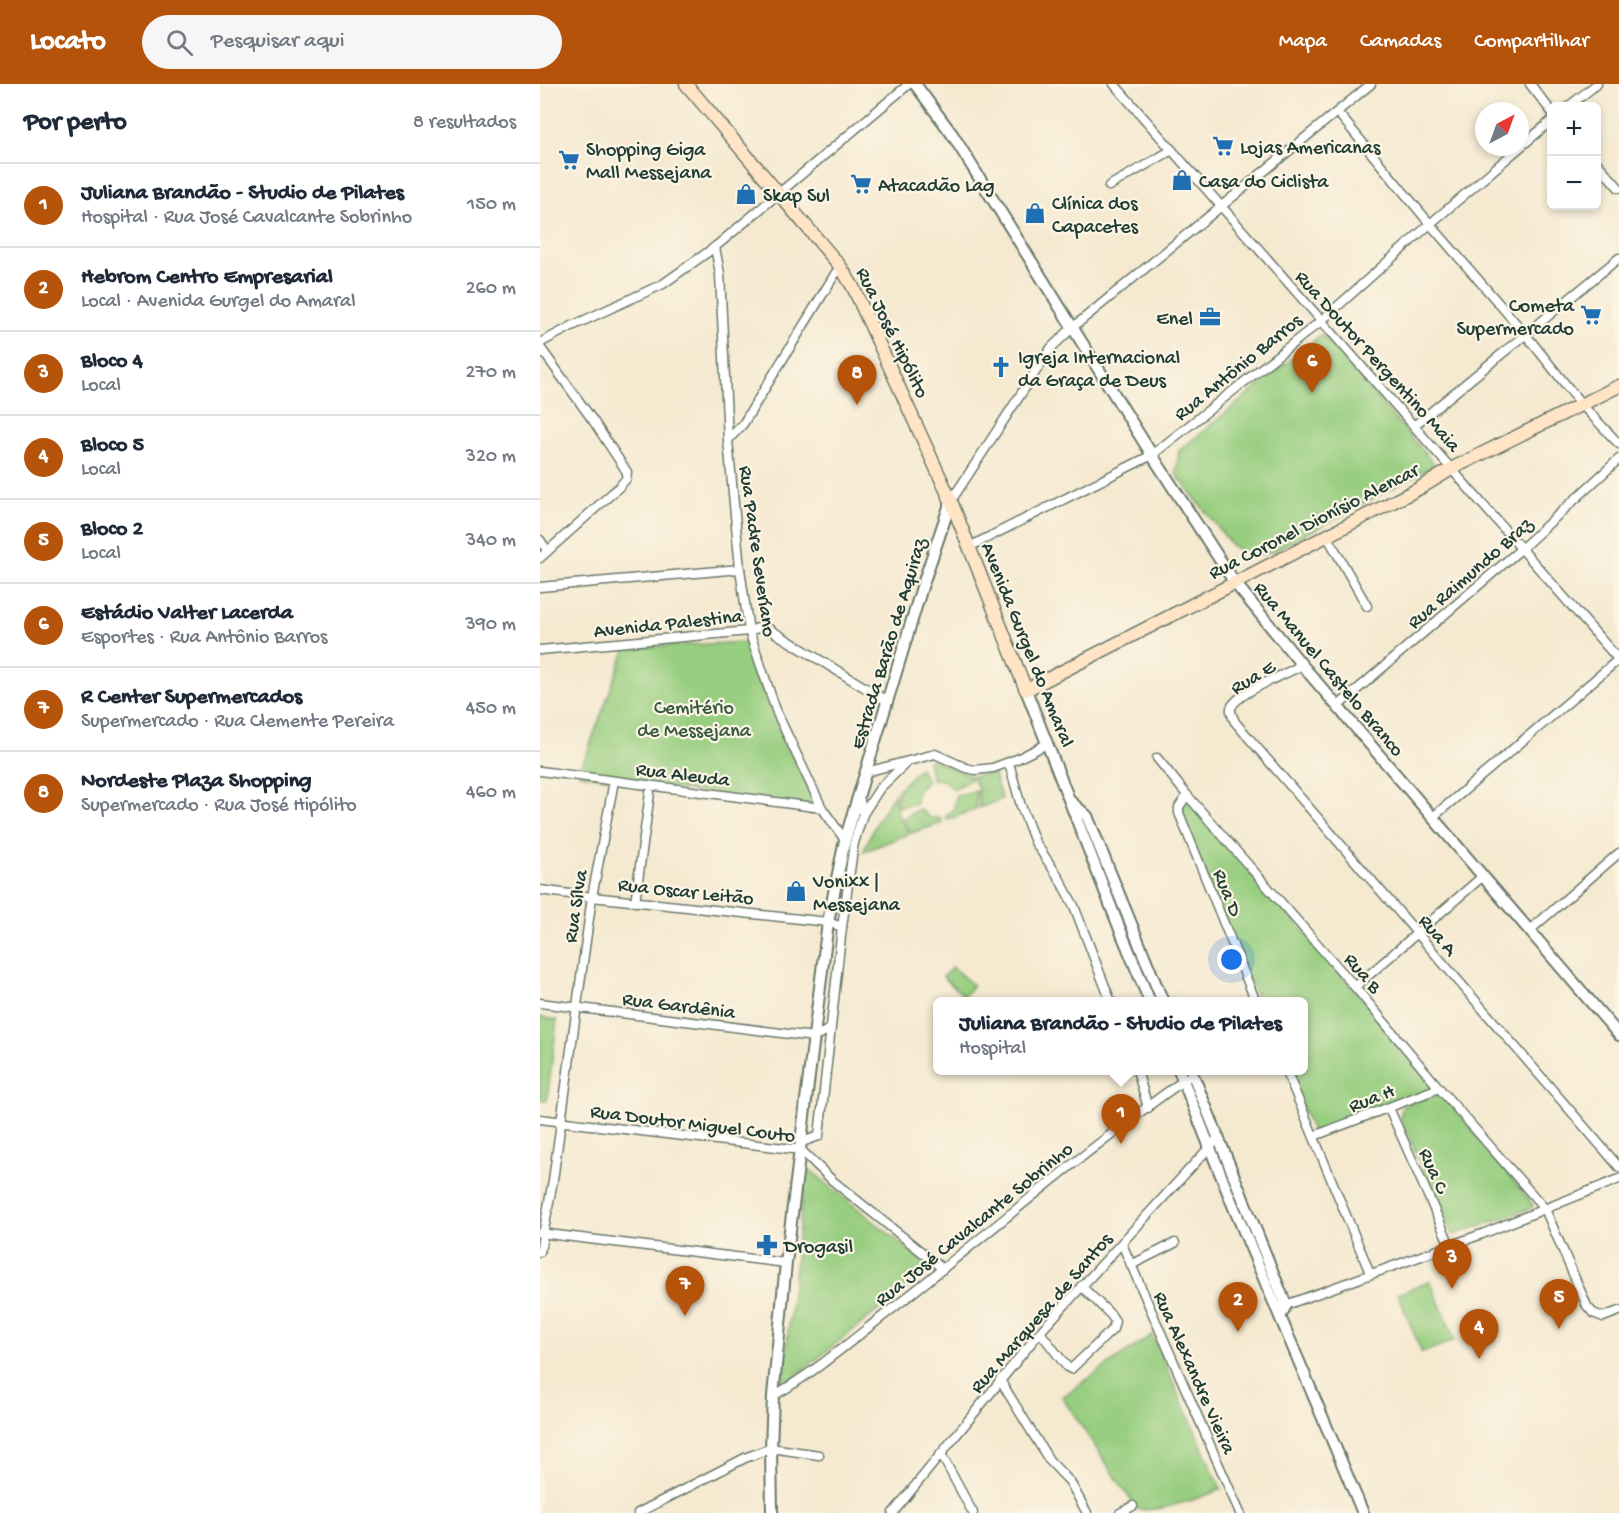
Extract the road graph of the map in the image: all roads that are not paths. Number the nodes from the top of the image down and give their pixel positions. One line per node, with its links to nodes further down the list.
1 (686, 84): 16 (main road, Rua José Hipólito)
2 (909, 84): 16 (street)
3 (915, 84): 23 (street, Rua Manuel Castelo Branco)
4 (1114, 84): 12 (street, Rua Doutor Pergentino Maia)
5 (1371, 84): 10 (street)
6 (1530, 84): 9 (street)
7 (1597, 84): 8 (street)
8 (1574, 102)
9 (1547, 106)
10 (1338, 113): 17 (street); 18 (street)
11 (1547, 124): 18 (street, Rua Antônio Barros)
12 (1172, 150): 14 (street); 17 (street, Rua Doutor Pergentino Maia)
13 (1601, 168): 15 (street)
14 (1108, 186)
15 (1619, 188)
16 (779, 193): 19 (street); 21 (main road, Rua José Hipólito)
17 (1222, 207): 22 (street, Rua Doutor Pergentino Maia); 23 (street)
18 (1430, 224): 22 (street, Rua Antônio Barros); 24 (street)
19 (715, 247): 25 (street); 29 (street, Rua Padre Severíano)
20 (1619, 258): 24 (street)
21 (840, 267): 29 (street); 34 (main road, Rua José Hipólito)
22 (1321, 321): 28 (street, Rua Doutor Pergentino Maia); 31 (street, Rua Antônio Barros)
23 (1072, 328): 31 (street, Rua Manuel Castelo Branco); 34 (street)
24 (1526, 335): 27 (street); 28 (street)
25 (540, 345): 39 (street)
26 (1619, 386): 27 (main road, Rua Coronel Dionísio Alencar)
27 (1582, 405): 30 (street); 33 (main road, Rua Coronel Dionísio Alencar)
28 (1415, 425): 33 (street, Rua Doutor Pergentino Maia)
29 (728, 440): 41 (street, Rua Padre Severíano)
30 (1619, 444)
31 (1152, 455): 37 (street, Rua Antônio Barros); 42 (street, Rua Manuel Castelo Branco)
32 (1619, 459): 38 (street, Rua Raimundo Braz)
33 (1453, 468): 35 (main road, Rua Coronel Dionísio Alencar); 38 (street, Rua Doutor Pergentino Maia)
34 (951, 501): 37 (main road, Avenida Gurgel do Amaral); 50 (street, Estrada Barão de Aquiraz)
35 (1327, 536): 42 (main road, Rua Coronel Dionísio Alencar); 44 (street)
36 (540, 540): 39 (street)
37 (969, 548): 49 (main road, Avenida Gurgel do Amaral)
38 (1522, 548): 47 (street, Rua Doutor Pergentino Maia); 51 (street, Rua Raimundo Braz)
39 (547, 550): 40 (street)
40 (540, 558)
41 (740, 570): 43 (street); 45 (street, Rua Padre Severíano)
42 (1235, 583): 48 (street, Rua Manuel Castelo Branco); 49 (main road, Rua Coronel Dionísio Alencar)
43 (540, 587)
44 (1367, 606)
45 (748, 631): 46 (street, Avenida Palestina); 50 (street, Avenida Palestina); 64 (street, Rua Padre Severíano)
46 (540, 650)
47 (1619, 660): 66 (street)
48 (1302, 665): 51 (street, Rua Manuel Castelo Branco); 52 (street, Rua E)
49 (1026, 690): 53 (street, Avenida Gurgel do Amaral)
50 (887, 701): 58 (street, Estrada Barão de Aquiraz)
51 (1338, 706): 66 (street, Rua Manuel Castelo Branco)
52 (1235, 722): 78 (street, Rua A)
53 (1047, 744): 56 (street); 63 (street, Avenida Gurgel do Amaral)
54 (1157, 758): 61 (street, Rua B)
55 (907, 762): 56 (street); 58 (street); 65 (street)
56 (1010, 763): 82 (street)
57 (540, 771): 59 (street, Rua Aleuda)
58 (866, 772): 62 (street, Estrada Barão de Aquiraz)
59 (614, 781): 64 (street, Rua Aleuda); 73 (street, Rua Sílva)
60 (650, 793): 74 (street)
61 (1187, 795): 80 (street, Rua B); 85 (street, Rua D)
62 (858, 796): 65 (street); 67 (street, Estrada Barão de Aquiraz)
63 (1070, 802): 83 (street, Avenida Gurgel do Amaral); 84 (street, Avenida Gurgel do Amaral)
64 (822, 808): 67 (street, Rua Padre Severíano)
65 (862, 814): 70 (street)
66 (1433, 817): 71 (street, Rua Manuel Castelo Branco)
67 (844, 840): 69 (street, Estrada Barão de Aquiraz)
68 (1619, 853): 77 (street)
69 (841, 859): 70 (street); 75 (street, Estrada Barão de Aquiraz)
70 (850, 868): 76 (street)
71 (1483, 876): 77 (street, Rua Manuel Castelo Branco); 78 (street)
72 (540, 890): 73 (street, Rua Oscar Leitão)
73 (592, 897): 74 (street, Rua Oscar Leitão); 87 (street, Rua Sílva)
74 (634, 902): 75 (street, Rua Oscar Leitão)
75 (828, 922): 76 (street, Rua Oscar Leitão); 81 (street, Estrada Barão de Aquiraz)
76 (842, 927): 79 (street)
77 (1529, 931): 89 (street, Rua Manuel Castelo Branco)
78 (1416, 933): 80 (street); 105 (street, Rua A)
79 (835, 982): 81 (street); 88 (street)
80 (1355, 987): 96 (street, Rua B)
81 (820, 992): 90 (street, Estrada Barão de Aquiraz)
82 (1109, 997)
83 (1148, 997)
84 (1161, 997)
85 (1251, 997)
86 (540, 1004): 87 (street, Rua Gardênia)
87 (575, 1008): 90 (street, Rua Gardênia); 100 (street, Rua Sílva)
88 (830, 1029): 90 (street); 103 (street)
89 (1619, 1035)
90 (814, 1036): 103 (street, Estrada Barão de Aquiraz)
91 (1138, 1075): 97 (street)
92 (1185, 1075): 97 (street, Rua José Cavalcante Sobrinho)
93 (1186, 1075): 102 (street)
94 (1186, 1075): 104 (street)
95 (1288, 1075): 101 (street)
96 (1439, 1088): 98 (street, Rua H); 107 (street, Rua B)
97 (1148, 1108): 115 (street, Rua José Cavalcante Sobrinho)
98 (1389, 1108): 101 (street, Rua H); 111 (street, Rua C)
99 (540, 1119): 100 (street, Rua Doutor Miguel Couto)
100 (561, 1122): 103 (street, Rua Doutor Miguel Couto); 108 (street, Rua Sílva)
101 (1314, 1136): 116 (street)
102 (1218, 1138): 104 (street, Rua Marquesa de Santos); 118 (street)
103 (801, 1146): 113 (street, Estrada Barão de Aquiraz); 115 (street, Rua Doutor Miguel Couto)
104 (1209, 1147): 110 (street, Rua Marquesa de Santos); 118 (street)
105 (1619, 1167)
106 (1619, 1179): 107 (street)
107 (1545, 1209): 111 (street); 119 (street, Rua B)
108 (541, 1233): 112 (street, Rua Sílva); 113 (street)
109 (1175, 1243): 114 (street)
110 (1122, 1244): 114 (street, Rua Alexandre Vieira); 117 (street, Rua Marquesa de Santos)
111 (1450, 1245): 116 (street)
112 (540, 1252)
113 (786, 1263): 122 (street, Estrada Barão de Aquiraz)
114 (1131, 1265): 133 (street, Rua Alexandre Vieira)
115 (943, 1269): 122 (street, Rua José Cavalcante Sobrinho)
116 (1370, 1273): 118 (street)
117 (1081, 1286): 120 (street, Rua Marquesa de Santos); 120 (street)
118 (1281, 1310): 134 (street)
119 (1619, 1311)
120 (1040, 1332): 121 (street, Rua Marquesa de Santos)
121 (1000, 1380): 124 (street, Rua Marquesa de Santos); 131 (street)
122 (773, 1396): 123 (street, Estrada Barão de Aquiraz)
123 (771, 1448): 125 (street); 127 (street); 128 (street, Estrada Barão de Aquiraz)
124 (941, 1454): 129 (street, Rua Marquesa de Santos); 130 (street)
125 (819, 1455)
126 (1133, 1506): 132 (street)
127 (638, 1513)
128 (772, 1513)
129 (893, 1513)
130 (973, 1513)
131 (1087, 1513)
132 (1120, 1513)
133 (1240, 1513)
134 (1363, 1513)

